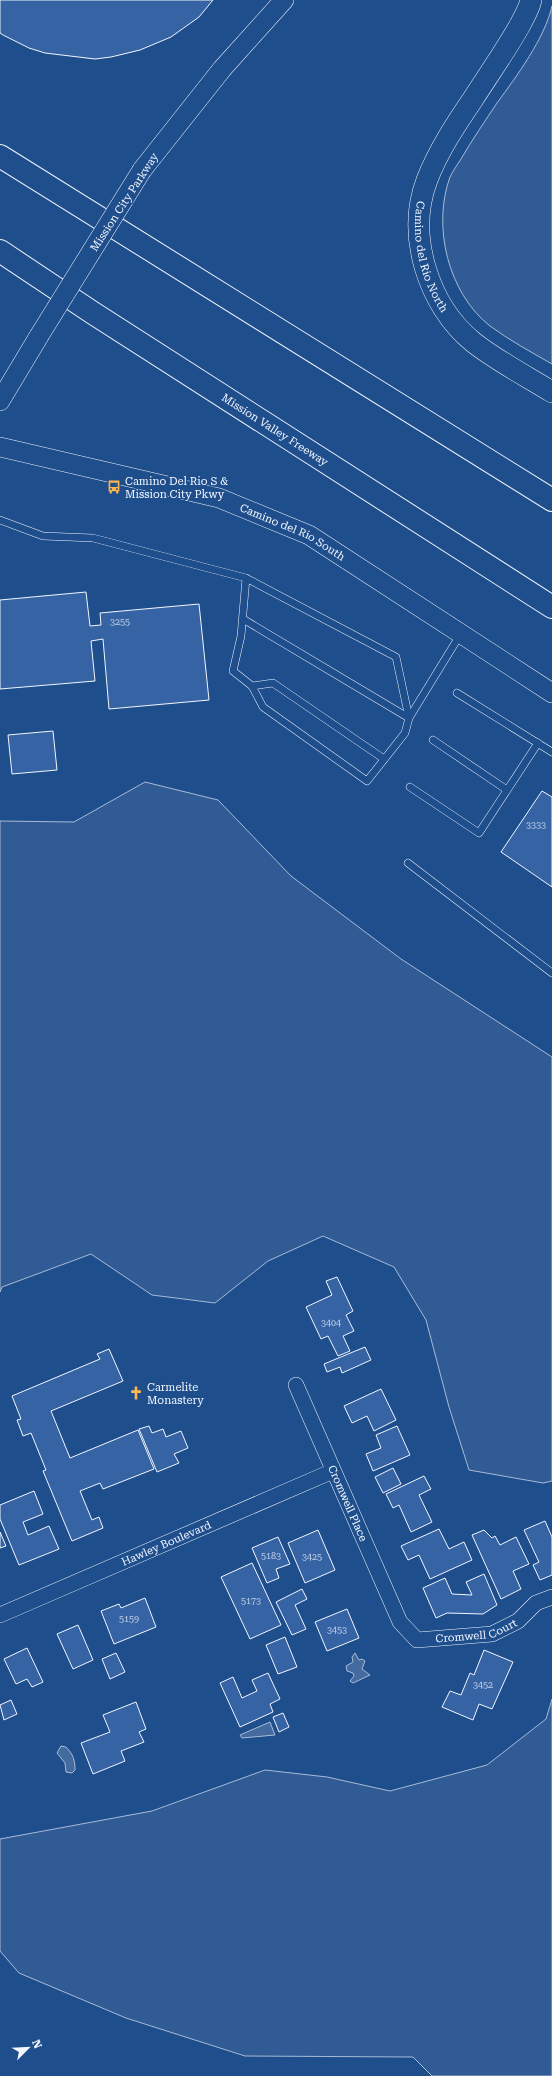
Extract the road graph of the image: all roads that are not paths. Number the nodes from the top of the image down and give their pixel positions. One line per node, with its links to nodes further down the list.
1 (284, 0): 6 (street, Mission City Parkway, bridge)
2 (531, 0): 5 (main road, Camino del Rio North)
3 (0, 156): 8 (highway)
4 (0, 250): 11 (highway, Mission Valley Freeway)
5 (552, 392)
6 (0, 401)
7 (0, 447): 13 (street, Camino del Rio South)
8 (552, 500)
9 (0, 520): 10 (lane)
10 (246, 578): 12 (lane); 17 (lane)
11 (552, 607)
12 (243, 619): 14 (lane); 17 (lane)
13 (461, 634): 16 (street, Camino del Rio South); 17 (lane)
14 (252, 686): 21 (lane); 21 (lane)
15 (457, 693): 19 (lane)
16 (552, 693)
17 (410, 718): 21 (lane)
18 (433, 740): 23 (lane)
19 (538, 743): 20 (lane); 23 (lane)
20 (552, 752)
21 (384, 759)
22 (410, 787): 23 (lane)
23 (508, 790)
24 (408, 863): 25 (lane)
25 (552, 973)
26 (296, 1385): 27 (street, Cromwell Place)
27 (333, 1471): 29 (street, Hawley Boulevard); 30 (street, Cromwell Place)
28 (552, 1597): 30 (street, Cromwell Court)
29 (0, 1615)
30 (400, 1622)

